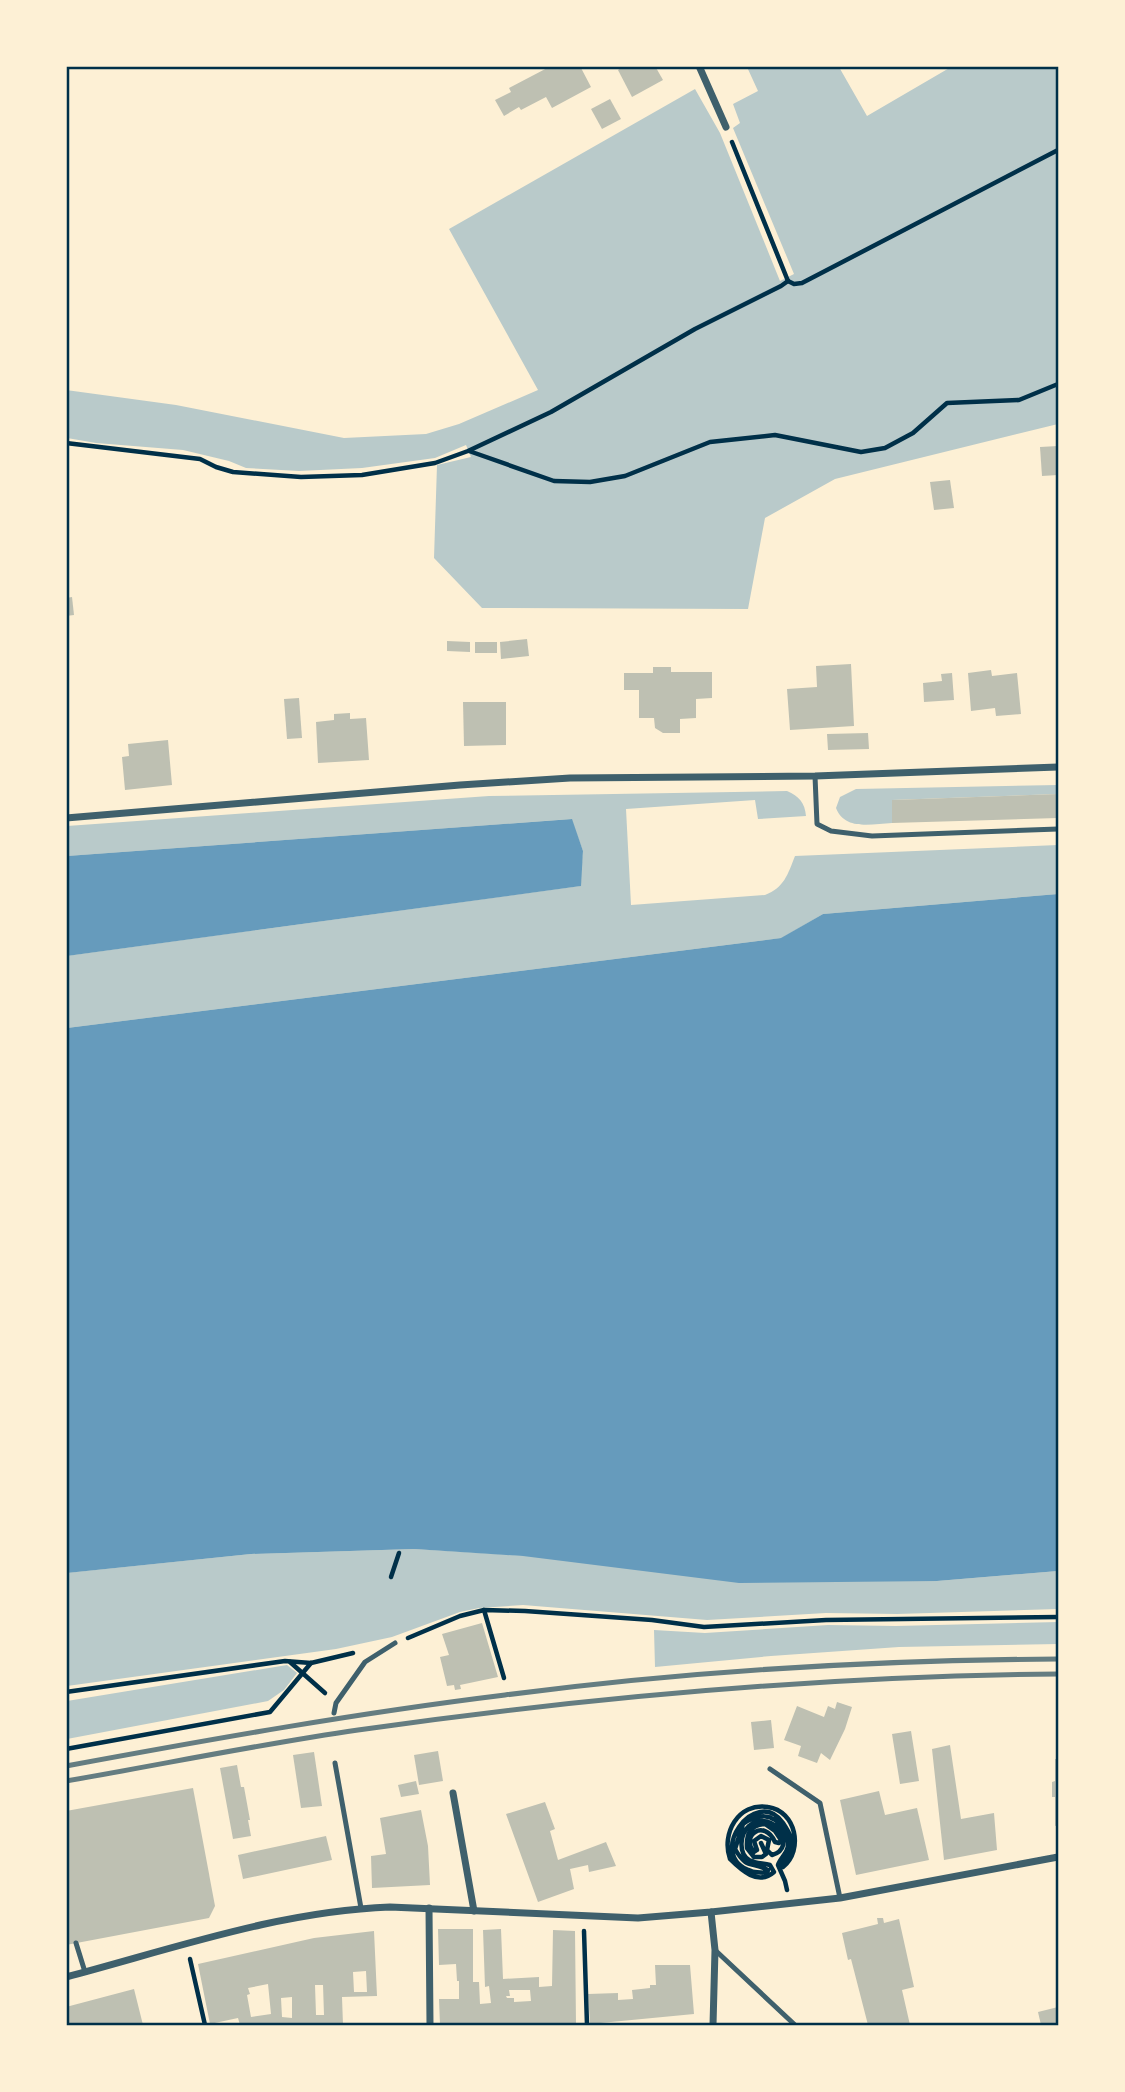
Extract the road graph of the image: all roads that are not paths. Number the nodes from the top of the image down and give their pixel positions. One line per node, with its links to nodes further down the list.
1 (699, 66): 2 (street)
2 (726, 127)
3 (1059, 767): 4 (street)
4 (815, 776): 5 (street); 6 (lane)
5 (66, 818)
6 (1059, 828)
7 (395, 1643): 8 (lane)
8 (334, 1713)
9 (335, 1763): 14 (lane)
10 (771, 1769): 13 (lane)
11 (453, 1793): 16 (street)
12 (1059, 1857): 13 (street)
13 (840, 1898): 17 (street)
14 (361, 1908): 15 (street); 20 (street)
15 (429, 1909): 16 (street); 22 (street)
16 (474, 1911): 17 (street)
17 (711, 1912): 19 (street)
18 (76, 1943): 20 (lane)
19 (715, 1950): 23 (street); 24 (lane)
20 (85, 1972): 21 (street)
21 (66, 1978)
22 (430, 2025)
23 (713, 2025)
24 (795, 2025)

